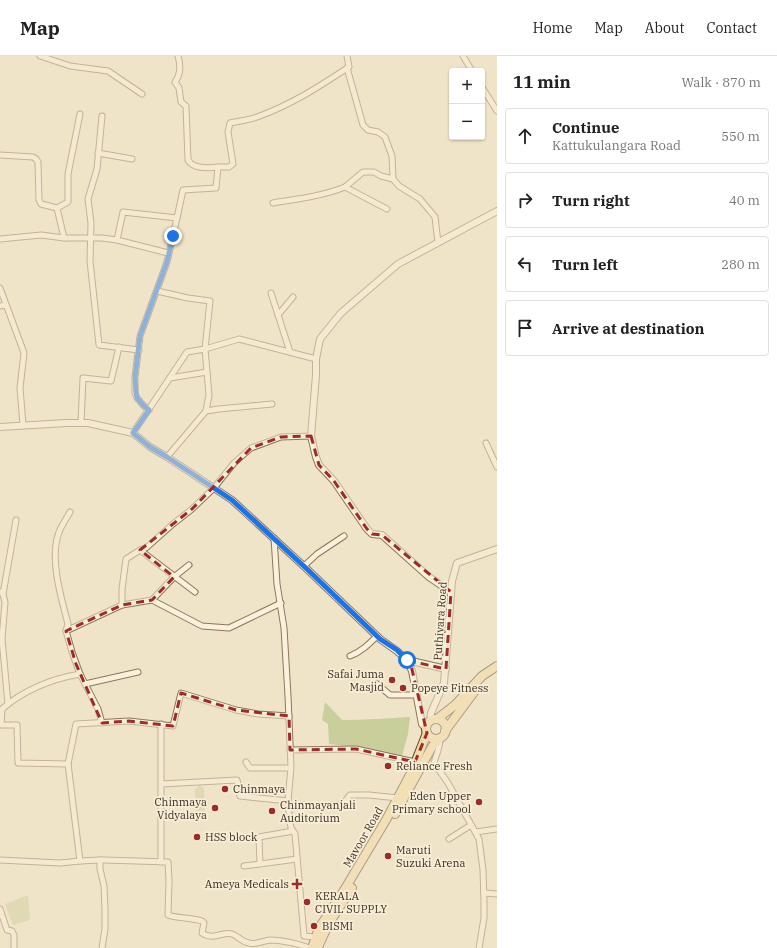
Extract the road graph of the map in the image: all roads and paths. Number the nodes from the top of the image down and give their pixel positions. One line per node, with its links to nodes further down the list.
1 (40, 56): 8 (street)
2 (178, 56): 15 (street)
3 (347, 56): 5 (street)
4 (462, 56): 6 (street)
5 (347, 68): 15 (street); 16 (street)
6 (470, 68)
7 (485, 92): 9 (street)
8 (142, 94)
9 (497, 111)
10 (80, 114): 19 (street)
11 (102, 116): 12 (street)
12 (98, 153): 14 (street); 24 (street)
13 (0, 155): 19 (street)
14 (132, 159)
15 (218, 167): 22 (street)
16 (394, 179): 17 (street); 27 (street)
17 (345, 187): 18 (street); 20 (street)
18 (273, 203)
19 (58, 208): 23 (street)
20 (386, 209)
21 (497, 211): 27 (street)
22 (177, 218): 26 (street); 28 (street)
23 (64, 238): 24 (street); 25 (street)
24 (90, 238): 26 (street); 36 (street)
25 (0, 239)
26 (117, 240): 28 (street)
27 (438, 243): 40 (street)
28 (168, 253): 30 (street)
29 (0, 288): 33 (street)
30 (157, 291): 37 (street); 38 (street)
31 (271, 293): 35 (street)
32 (293, 298): 35 (street)
33 (6, 305): 34 (street); 47 (street)
34 (0, 306)
35 (278, 314): 39 (street)
36 (119, 347): 38 (street); 46 (street)
37 (205, 349): 39 (street); 41 (street); 42 (street)
38 (139, 350): 44 (street)
39 (290, 352): 40 (street)
40 (316, 359): 50 (street)
41 (207, 372): 42 (street); 45 (street)
42 (170, 378): 44 (street)
43 (272, 404): 45 (street)
44 (149, 410): 49 (street)
45 (206, 411): 52 (street)
46 (81, 423): 47 (street); 49 (street)
47 (22, 425): 48 (street)
48 (0, 427)
49 (133, 433): 52 (street)
50 (311, 436): 54 (street); 65 (street)
51 (486, 443): 53 (street)
52 (167, 457): 54 (street)
53 (497, 467)
54 (214, 488): 58 (street); 60 (street)
55 (70, 512): 70 (street)
56 (16, 520): 66 (street)
57 (344, 536): 62 (street)
58 (274, 538): 62 (street); 68 (street)
59 (497, 549): 65 (street, Puthiyara Road)
60 (140, 550): 63 (street); 69 (street)
61 (189, 565): 63 (street)
62 (304, 566): 71 (street)
63 (174, 577): 64 (street); 67 (street)
64 (195, 592)
65 (451, 592): 75 (street, Puthiyara Road)
66 (1, 593): 82 (street)
67 (152, 600): 68 (street); 69 (street)
68 (281, 602): 83 (street)
69 (122, 605): 70 (street)
70 (66, 631): 78 (street)
71 (377, 636): 72 (street); 73 (street)
72 (350, 656)
73 (407, 660): 75 (street); 81 (street)
74 (497, 666): 84 (main road, Mavoor Road)
75 (446, 669): 84 (street, Puthiyara Road)
76 (497, 671): 89 (main road, Mavoor Road)
77 (138, 672): 79 (street)
78 (80, 674): 79 (street); 82 (street)
79 (85, 684): 85 (street)
80 (377, 684): 81 (street)
81 (417, 695): 88 (street)
82 (8, 704): 87 (street)
83 (289, 716): 86 (street); 90 (street)
84 (434, 720): 88 (main road, Mavoor Road); 89 (main road)
85 (102, 723): 86 (street); 93 (street)
86 (161, 724): 95 (street)
87 (1, 725): 93 (street)
88 (427, 731): 89 (main road); 92 (main road, Mavoor Road)
89 (443, 734): 99 (street); 118 (main road, Mavoor Road)
90 (290, 750): 92 (street); 94 (street)
91 (246, 762): 94 (street)
92 (415, 762): 96 (main road, Mavoor Road)
93 (68, 764): 107 (street)
94 (290, 768): 97 (street)
95 (161, 784): 97 (street); 108 (street)
96 (398, 798): 98 (street); 114 (main road, Mavoor Road)
97 (288, 801): 101 (street)
98 (301, 805)
99 (471, 825): 102 (street); 103 (street)
100 (497, 829): 102 (street)
101 (293, 832): 104 (street); 109 (street)
102 (476, 832): 111 (street)
103 (449, 839)
104 (297, 859): 109 (street); 114 (street)
105 (0, 860): 107 (street)
106 (100, 860): 107 (street); 108 (street); 116 (street)
107 (80, 861)
108 (162, 862): 117 (street)
109 (260, 864): 110 (street)
110 (244, 866)
111 (484, 894): 112 (street); 119 (street)
112 (497, 894)
113 (0, 910): 115 (street)
114 (316, 937): 117 (main road, Mavoor Road)
115 (14, 948)
116 (102, 948)
117 (311, 948)
118 (318, 948)
119 (479, 948)

